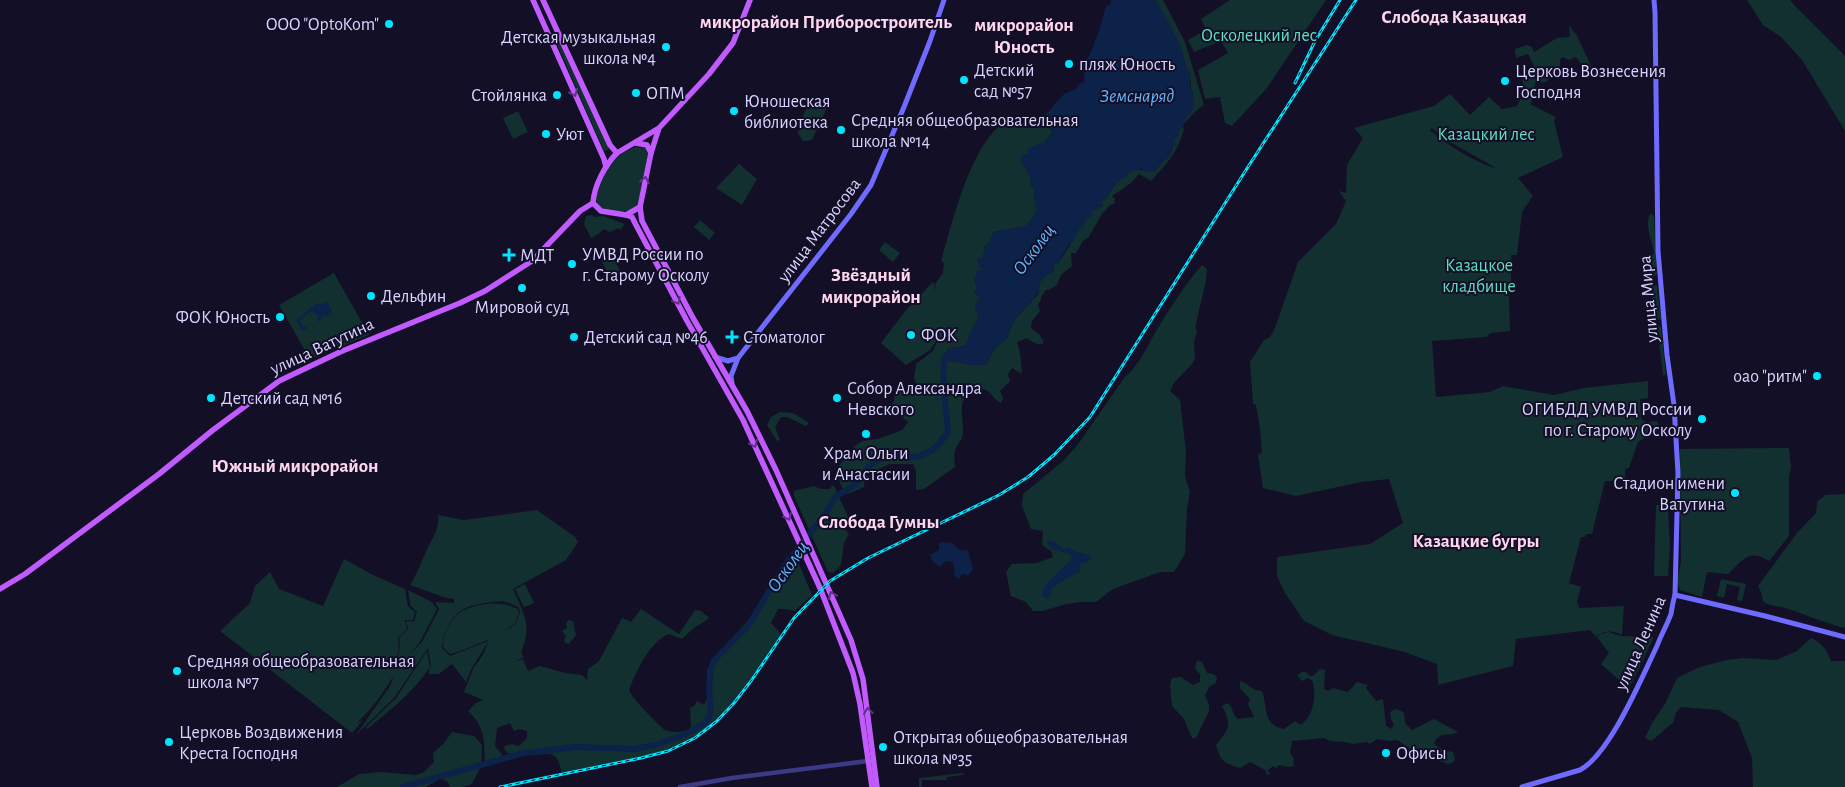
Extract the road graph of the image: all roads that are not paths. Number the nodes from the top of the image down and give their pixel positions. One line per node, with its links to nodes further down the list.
1 (533, 0): 7 (main road)
2 (543, 0): 6 (main road)
3 (750, 0): 8 (main road)
4 (944, 0): 17 (main road, улица Матросова)
5 (1654, 0): 22 (main road, улица Мира)
6 (556, 28): 7 (main road); 10 (main road)
7 (548, 31): 12 (main road, one-way to 12)
8 (659, 128): 9 (main road); 11 (main road)
9 (636, 143): 10 (main road); 11 (main road)
10 (617, 153): 12 (main road)
11 (651, 153): 14 (main road, one-way to 11)
12 (606, 168): 13 (main road)
13 (593, 203): 15 (main road); 21 (main road, улица Ватутина)
14 (640, 207): 15 (main road); 16 (main road)
15 (626, 215): 20 (main road, one-way to 20)
16 (715, 357): 17 (main road); 18 (main road)
17 (738, 358): 18 (main road)
18 (732, 385): 19 (main road)
19 (776, 470): 20 (main road); 27 (main road, one-way to 19)
20 (768, 473): 24 (main road, one-way to 24)
21 (0, 589)
22 (1674, 595): 23 (main road, улица Ленина); 28 (main road, улица Ленина)
23 (1845, 637)
24 (868, 761): 25 (street); 26 (main road)
25 (680, 787)
26 (872, 787)
27 (877, 787)
28 (1522, 787)

